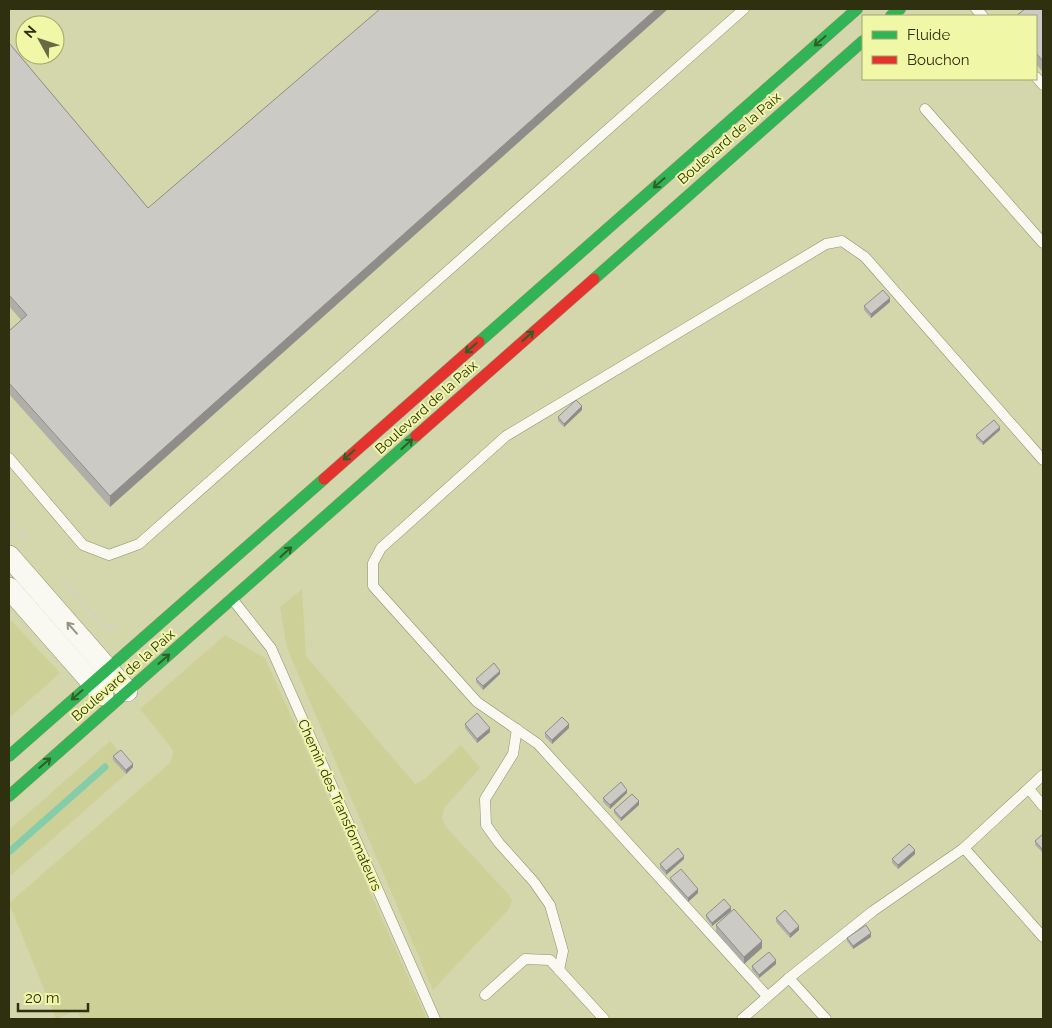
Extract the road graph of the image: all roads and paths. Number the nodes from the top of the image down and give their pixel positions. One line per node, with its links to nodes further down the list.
1 (744, 9): 6 (lane)
2 (857, 9): 15 (main road, Boulevard de la Paix, one-way to 15)
3 (862, 42): 13 (main road, Boulevard de la Paix, one-way to 3)
4 (925, 109): 5 (lane)
5 (1043, 243)
6 (9, 458)
7 (1043, 460): 17 (lane)
8 (9, 520): 9 (path)
9 (28, 541)
10 (9, 556): 12 (street)
11 (59, 576): 14 (path)
12 (19, 591): 15 (street)
13 (232, 599): 16 (main road, Boulevard de la Paix, one-way to 13); 29 (lane, Chemin des Transformateurs)
14 (119, 626)
15 (100, 676): 16 (street); 18 (main road, Boulevard de la Paix, one-way to 18)
16 (120, 698): 21 (main road, Boulevard de la Paix, one-way to 16)
17 (517, 729): 25 (lane); 28 (lane)
18 (9, 756)
19 (1043, 775): 20 (lane)
20 (1029, 789): 22 (lane); 23 (lane)
21 (9, 796)
22 (1043, 806)
23 (964, 848): 24 (lane); 26 (lane)
24 (1043, 938)
25 (559, 970): 27 (lane); 30 (lane)
26 (789, 978): 28 (lane); 32 (lane)
27 (485, 995)
28 (767, 996): 31 (lane)
29 (434, 1019)
30 (604, 1019)
31 (742, 1019)
32 (826, 1019)

